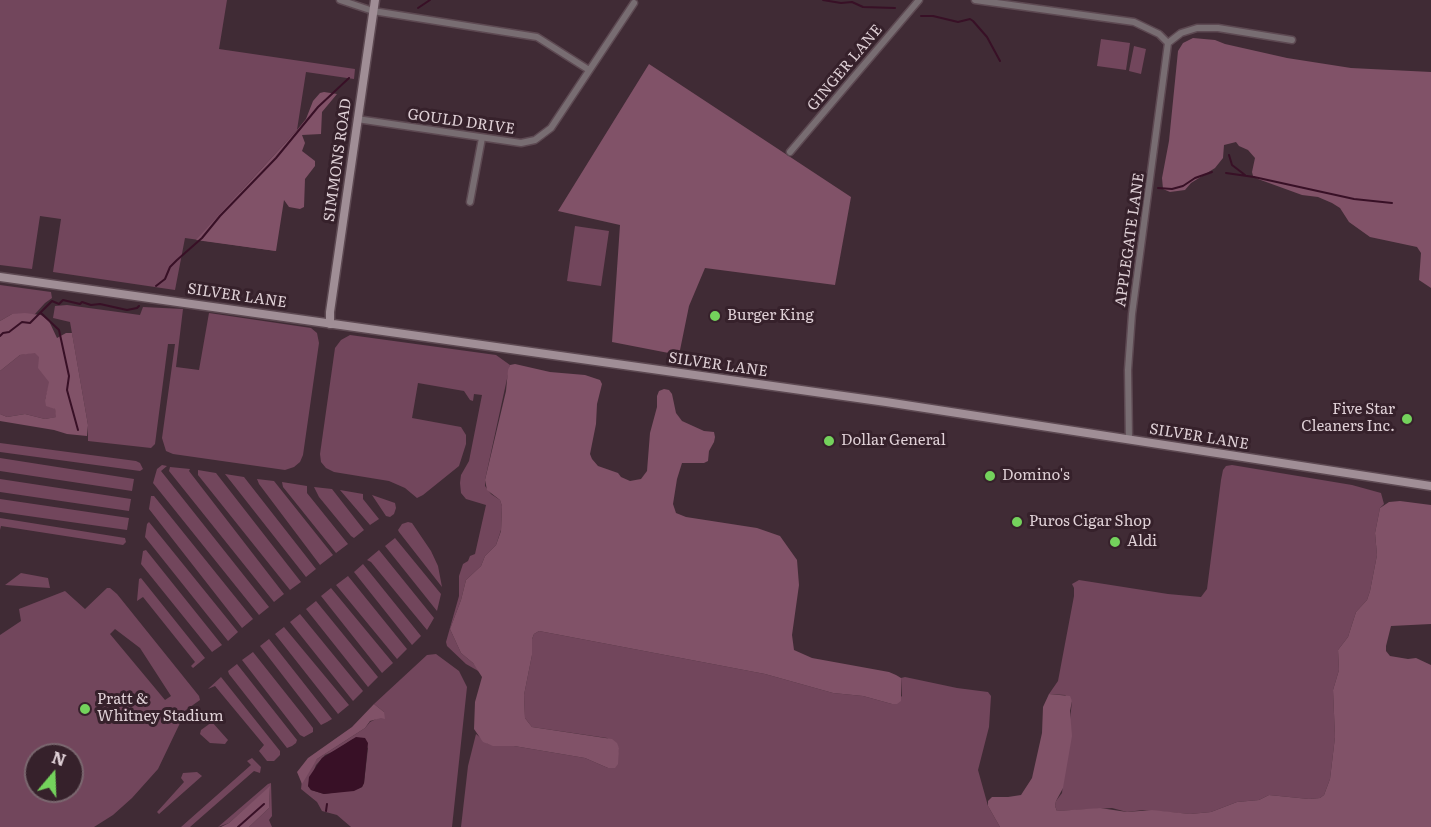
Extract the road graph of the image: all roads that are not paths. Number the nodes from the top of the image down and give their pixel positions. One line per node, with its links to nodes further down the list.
1 (340, 0): 6 (street)
2 (375, 0): 6 (main road, SIMMONS ROAD)
3 (918, 0): 12 (street, GINGER LANE)
4 (975, 0): 8 (street)
5 (634, 3): 9 (street, GOULD DRIVE)
6 (373, 11): 9 (street); 10 (main road, SIMMONS ROAD)
7 (1292, 40): 8 (street)
8 (1168, 44): 16 (street, APPLEGATE LANE)
9 (589, 70): 11 (street, GOULD DRIVE)
10 (357, 119): 11 (street, GOULD DRIVE); 15 (main road, SIMMONS ROAD)
11 (482, 138): 13 (street)
12 (790, 152)
13 (470, 202)
14 (0, 277): 15 (main road, SILVER LANE)
15 (330, 324): 16 (main road, SILVER LANE)
16 (1130, 440): 17 (main road, SILVER LANE)
17 (1431, 486)

